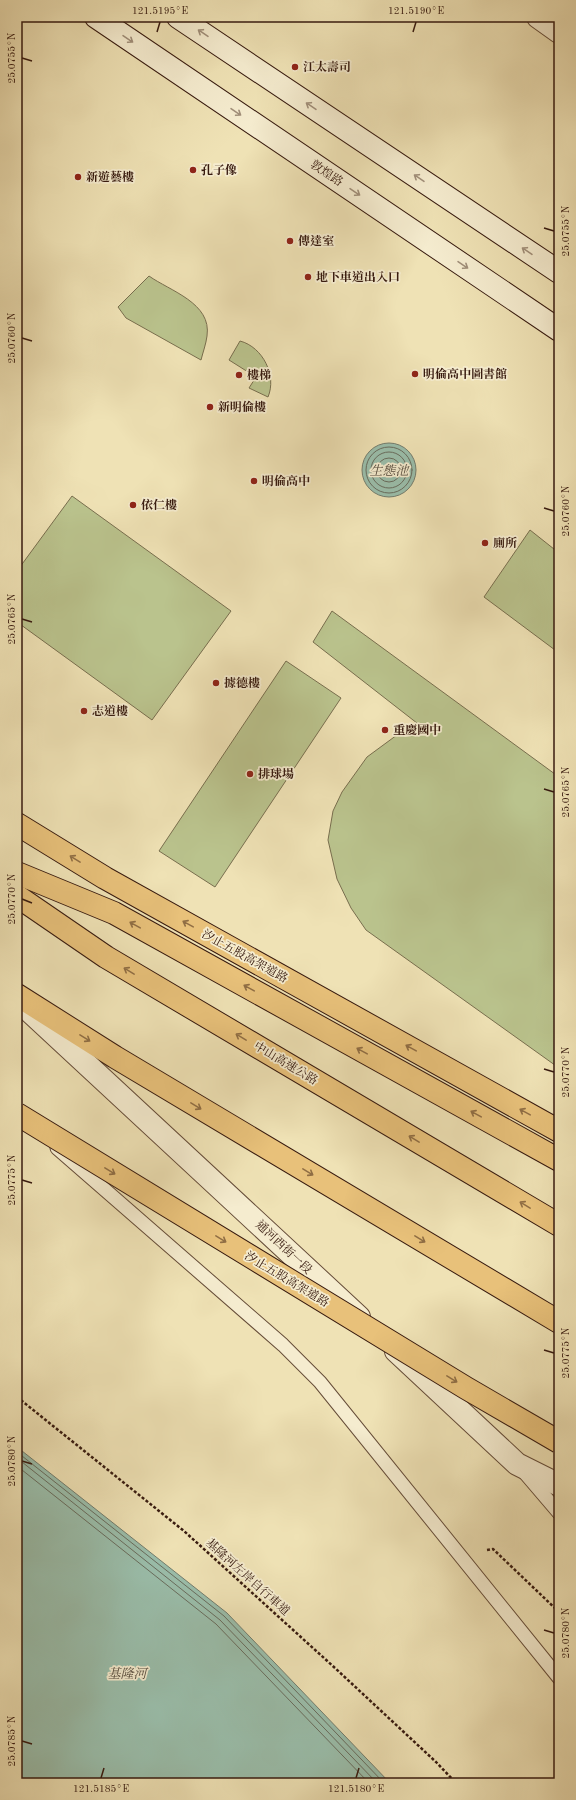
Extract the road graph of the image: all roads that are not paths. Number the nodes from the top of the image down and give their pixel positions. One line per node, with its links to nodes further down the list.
1 (96, 17): 6 (street, 敦煌路, one-way to 6)
2 (178, 17): 5 (street, one-way to 2)
3 (538, 17): 4 (street)
4 (559, 32)
5 (559, 272)
6 (559, 330)
7 (17, 824): 13 (highway, 汐止五股高架道路, one-way to 7)
8 (17, 873): 14 (highway, one-way to 8)
9 (17, 896): 15 (highway, 中山高速公路, one-way to 9)
10 (17, 995): 16 (highway, one-way to 16)
11 (17, 999): 18 (street, 通河西街一段)
12 (17, 1114): 17 (highway, 汐止五股高架道路, one-way to 17, bridge); 21 (lane)
13 (559, 1130)
14 (559, 1160)
15 (559, 1225)
16 (559, 1322)
17 (559, 1442)
18 (517, 1464): 19 (street, 通河西街一段); 20 (lane)
19 (559, 1485)
20 (559, 1513)
21 (559, 1678)

